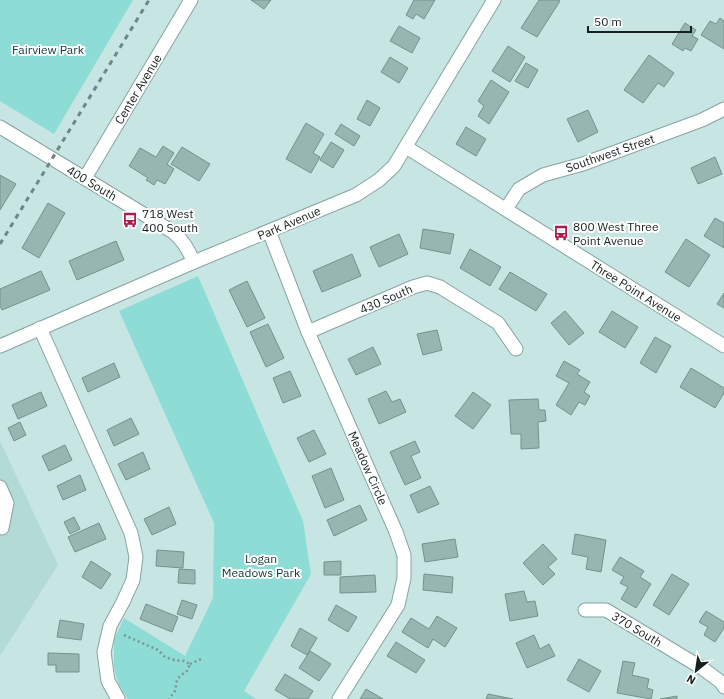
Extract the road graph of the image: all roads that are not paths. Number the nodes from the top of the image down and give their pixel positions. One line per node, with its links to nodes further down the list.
1 (191, 0): 6 (street, Center Avenue)
2 (494, 0): 5 (street, Park Avenue)
3 (724, 109): 7 (street, Southwest Street)
4 (0, 127): 6 (street, 400 South)
5 (406, 147): 7 (street, Three Point Avenue); 8 (street, Park Avenue)
6 (85, 178): 9 (street, 400 South)
7 (506, 209): 13 (street, Three Point Avenue)
8 (269, 231): 9 (street, Park Avenue); 11 (street, Meadow Circle)
9 (194, 262): 10 (street, Park Avenue)
10 (40, 328): 12 (street, Park Avenue); 19 (street)
11 (308, 332): 14 (street, 430 South); 20 (street, Meadow Circle)
12 (0, 346)
13 (724, 346)
14 (516, 349)
15 (0, 487): 16 (street)
16 (2, 528)
17 (585, 610): 18 (street, 370 South)
18 (724, 687)
19 (118, 699)
20 (339, 699)

